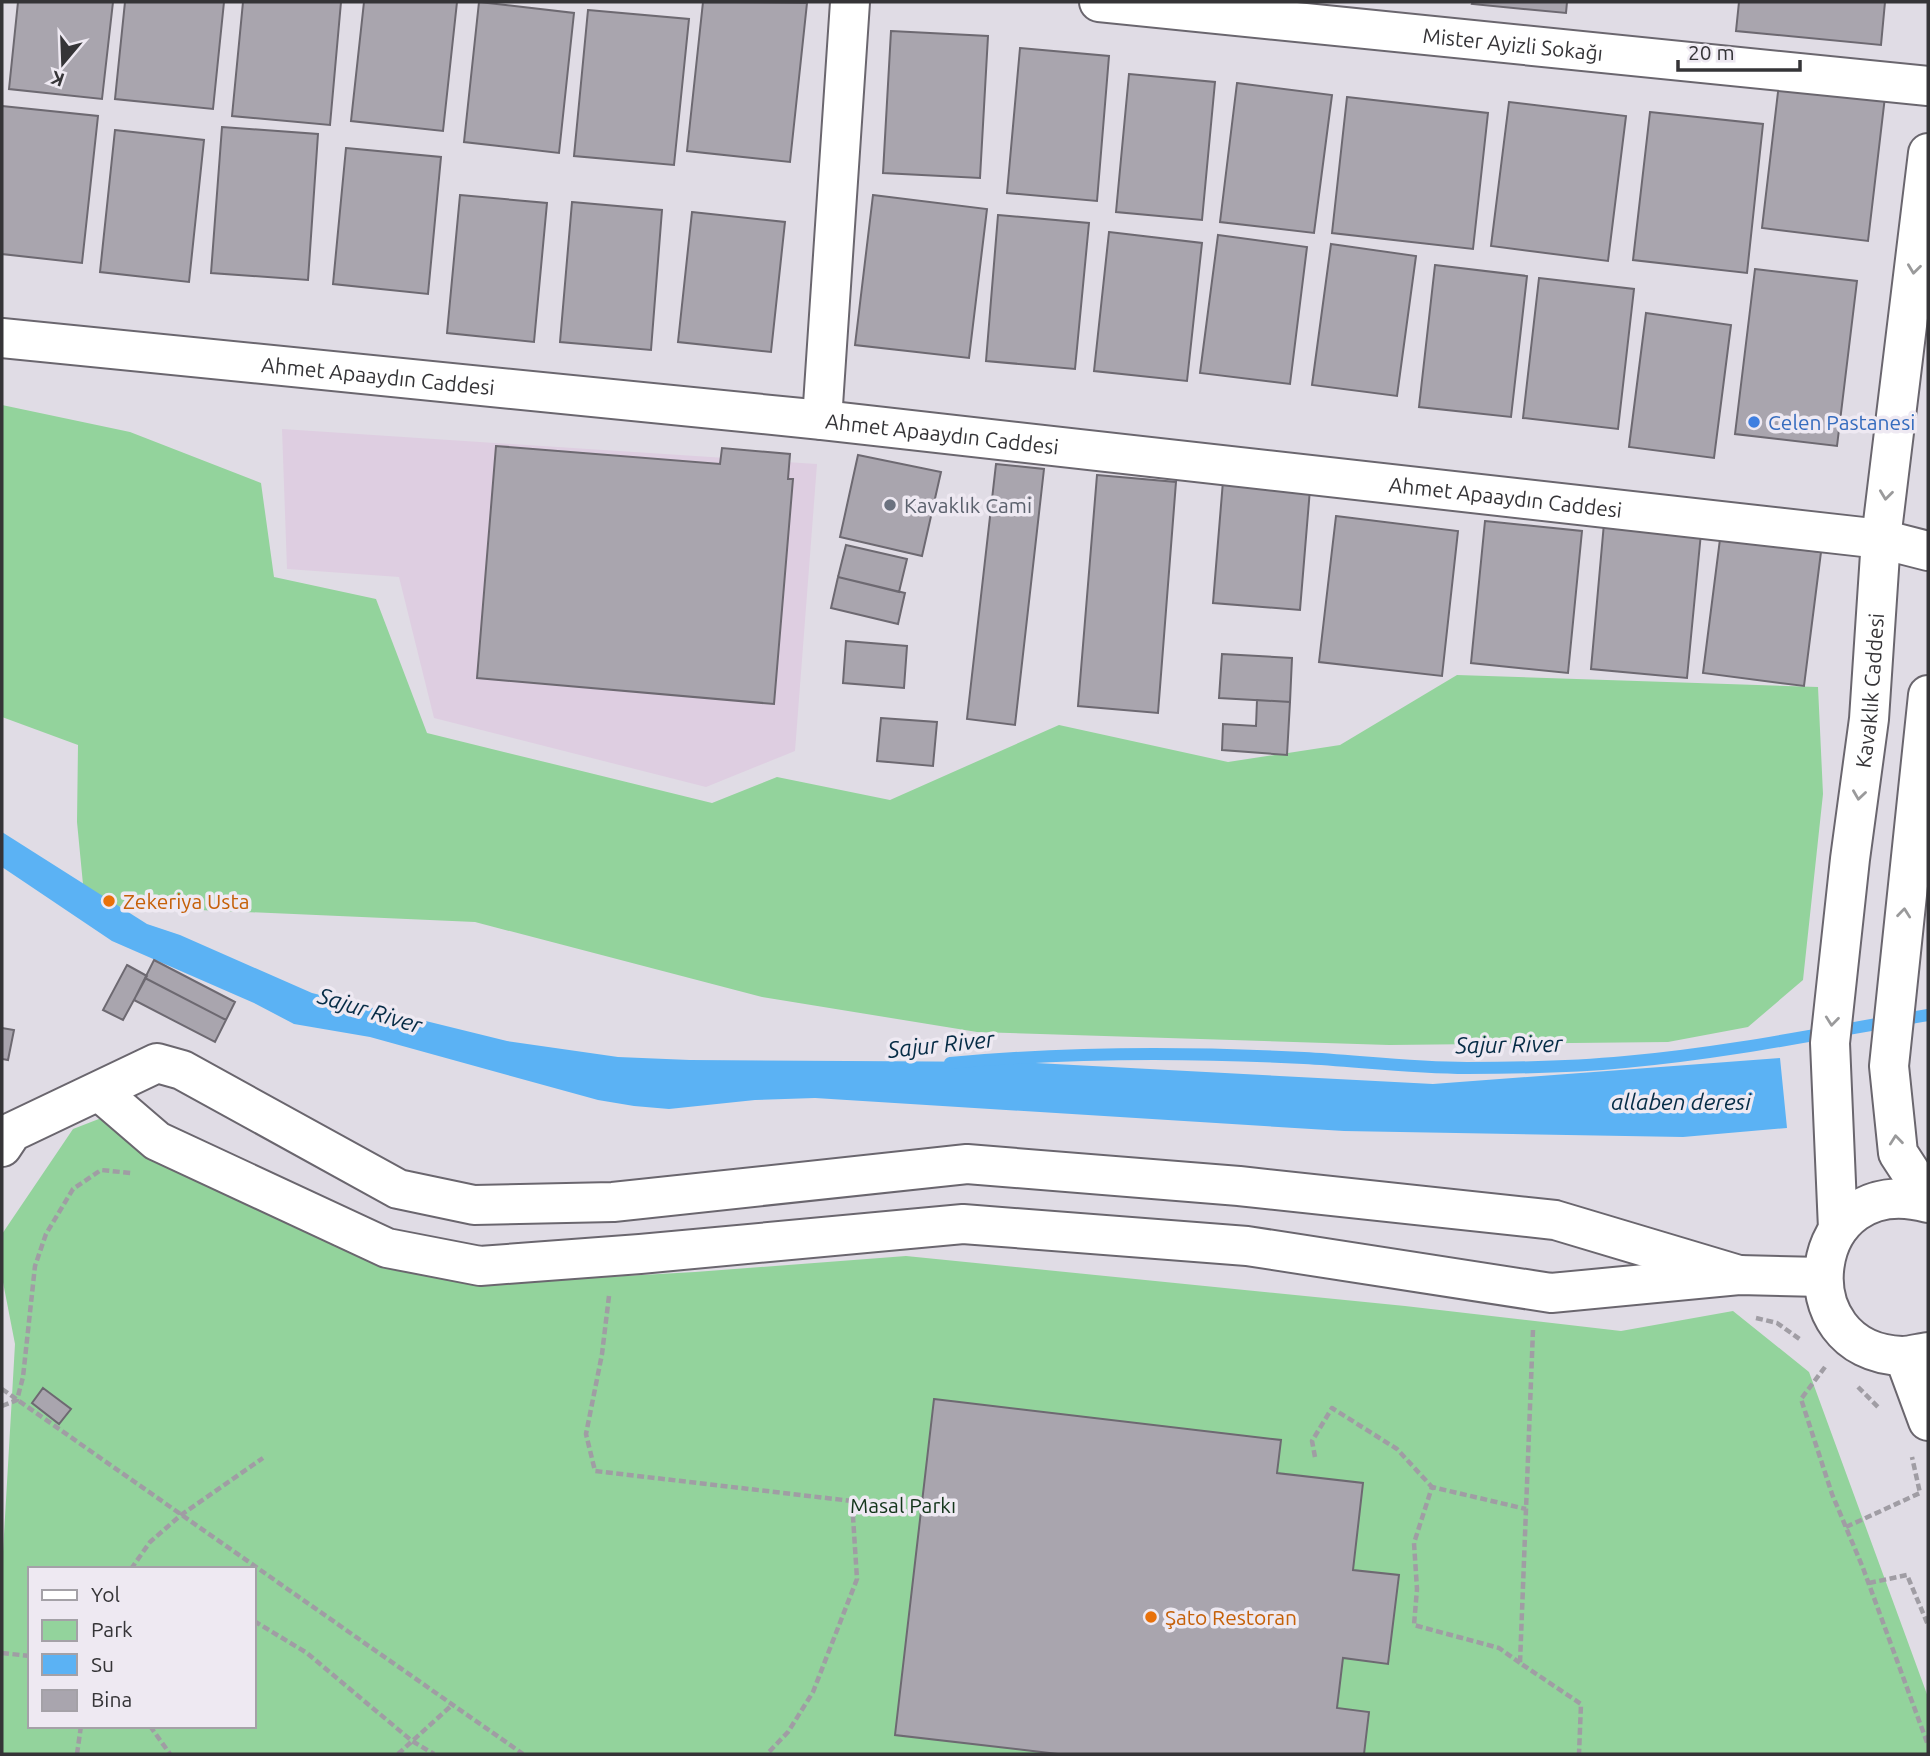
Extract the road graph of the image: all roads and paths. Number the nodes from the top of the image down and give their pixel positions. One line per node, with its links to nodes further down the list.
1 (850, 2): 6 (street)
2 (1099, 2): 3 (street, Mister Ayizli Sokağı)
3 (1928, 86)
4 (1928, 153): 7 (street, Kavaklık Caddesi, one-way to 7)
5 (2, 338): 6 (street, Ahmet Apaaydın Caddesi)
6 (822, 420): 7 (street, Ahmet Apaaydın Caddesi)
7 (1881, 539): 8 (street, Ahmet Apaaydın Caddesi); 14 (street, Kavaklık Caddesi, one-way to 14)
8 (1928, 551)
9 (1928, 695): 13 (street, one-way to 9)
10 (100, 1092): 11 (street); 15 (street); 18 (street)
11 (2, 1147)
12 (139, 1174): 25 (path)
13 (1928, 1201): 14 (street)
14 (1838, 1229): 16 (street)
15 (1739, 1275): 16 (street); 18 (street)
16 (1822, 1277): 21 (street)
17 (610, 1289): 19 (path)
18 (1534, 1290): 32 (path)
19 (609, 1300): 20 (path); 54 (path)
20 (596, 1301)
21 (1916, 1354): 28 (street)
22 (1830, 1360): 34 (path)
23 (1850, 1380): 27 (path)
24 (2, 1389): 25 (path)
25 (17, 1400): 26 (path); 33 (path)
26 (2, 1406)
27 (1879, 1409)
28 (1920, 1435): 34 (path)
29 (1315, 1457): 31 (path)
30 (263, 1458): 33 (path)
31 (1432, 1487): 32 (path); 43 (path)
32 (1526, 1509): 43 (path)
33 (181, 1515): 35 (path); 36 (path)
34 (1846, 1527): 38 (path)
35 (132, 1567)
36 (255, 1567)
37 (256, 1568): 44 (path)
38 (1869, 1583): 40 (path); 48 (path)
39 (256, 1622): 47 (path)
40 (1928, 1625)
41 (2, 1653): 42 (path)
42 (28, 1656)
43 (1520, 1663): 55 (path)
44 (452, 1705): 47 (path); 53 (path)
45 (81, 1728): 49 (path)
46 (151, 1728): 50 (path)
47 (412, 1741): 51 (path); 52 (path)
48 (1928, 1745)
49 (76, 1754)
50 (170, 1754)
51 (398, 1754)
52 (434, 1754)
53 (523, 1754)
54 (767, 1754)
55 (1579, 1754)

